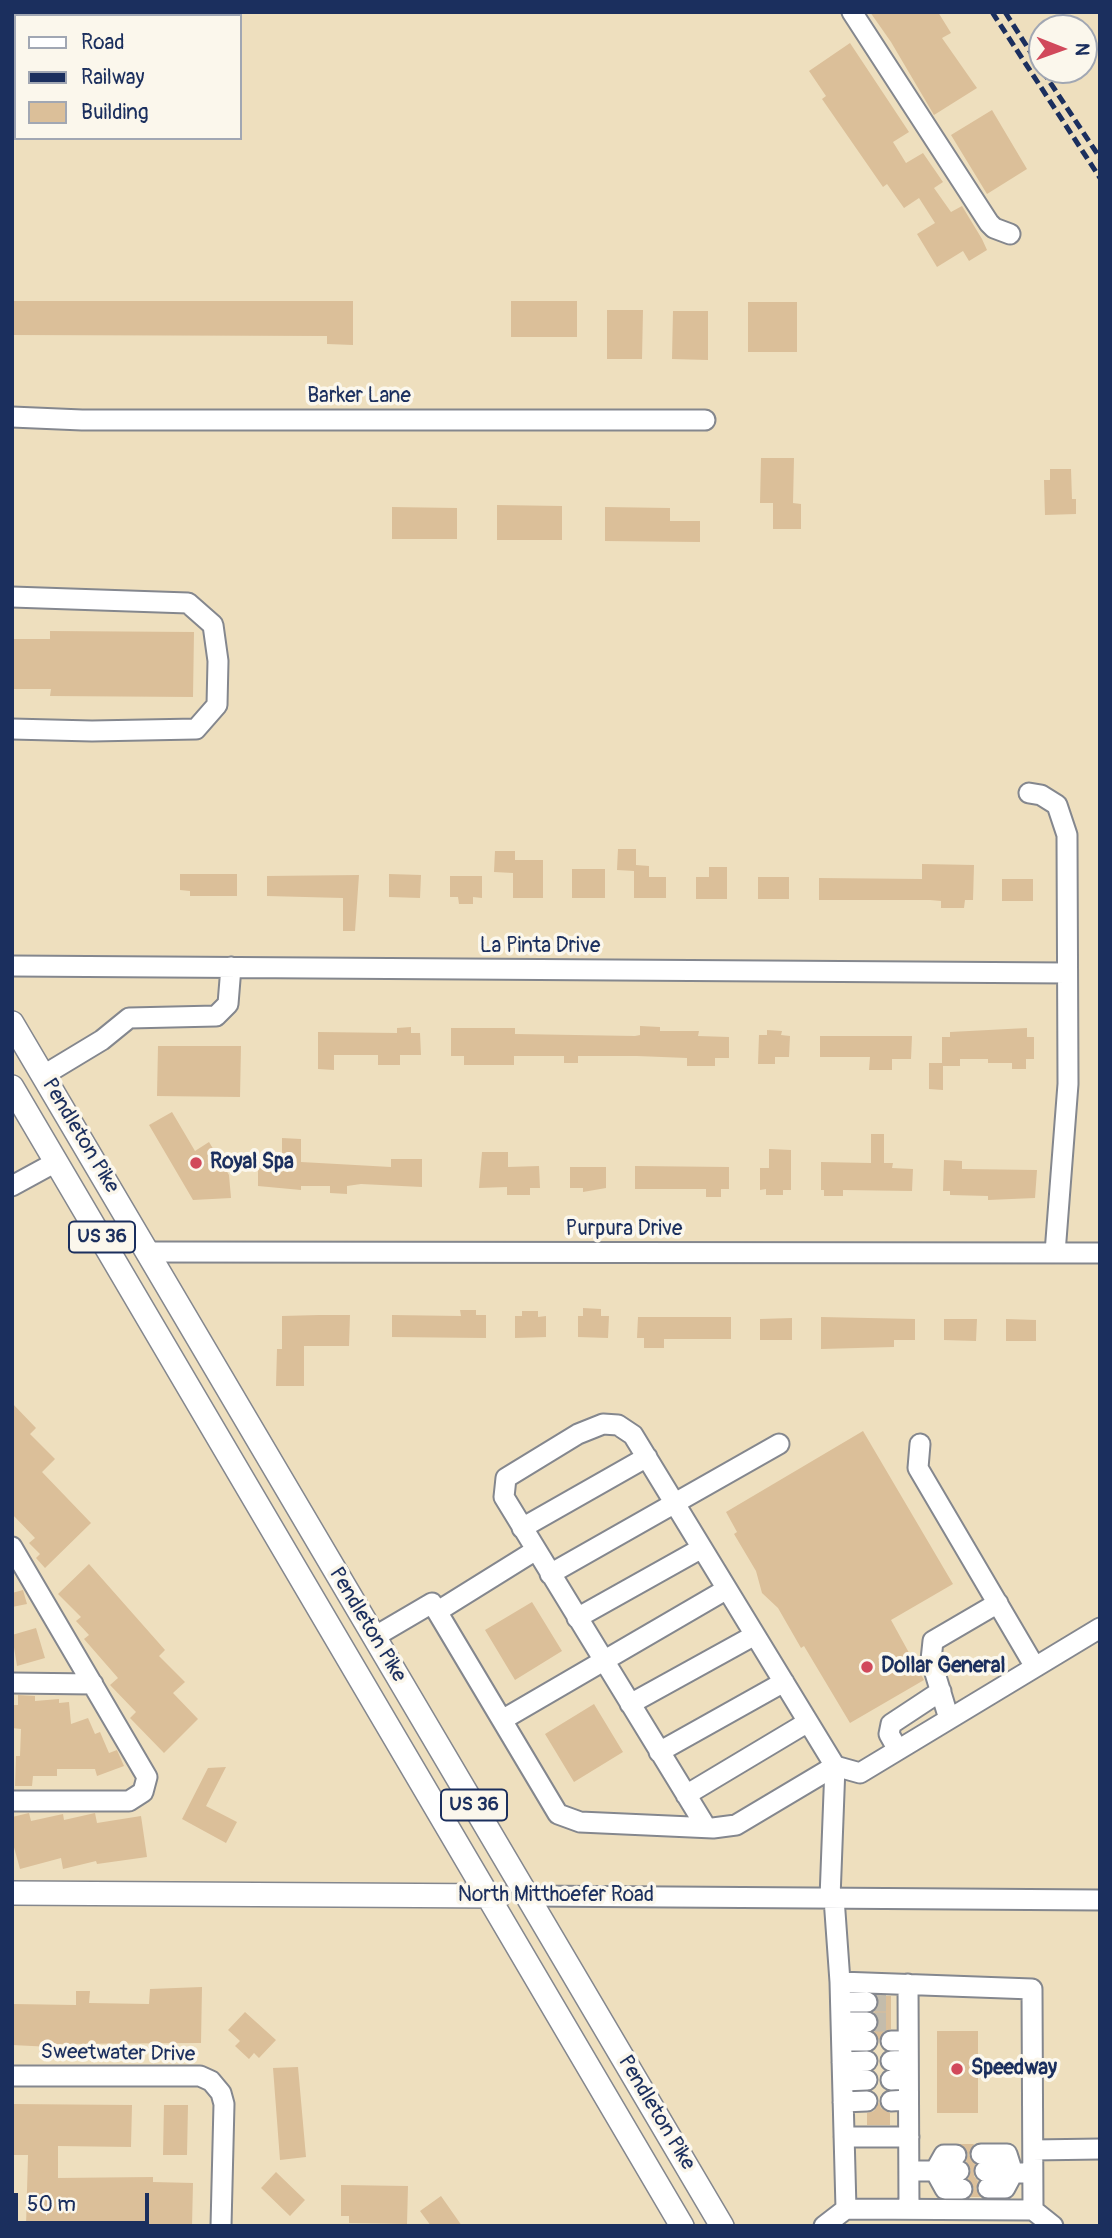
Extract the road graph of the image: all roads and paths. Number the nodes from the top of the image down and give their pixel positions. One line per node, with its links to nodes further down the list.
1 (852, 12): 2 (street)
2 (1010, 234)
3 (12, 417): 4 (street, Barker Lane)
4 (705, 420)
5 (12, 597): 6 (street)
6 (12, 729)
7 (1029, 793): 10 (street)
8 (12, 966): 9 (street, La Pinta Drive)
9 (231, 967): 10 (street, La Pinta Drive); 12 (street)
10 (1068, 974): 17 (street)
11 (12, 1023): 12 (main road, Pendleton Pike)
12 (44, 1075): 16 (main road, Pendleton Pike)
13 (12, 1087): 14 (main road, Pendleton Pike / US 36)
14 (56, 1162): 15 (street); 52 (main road, Pendleton Pike / US 36)
15 (12, 1186)
16 (148, 1252): 17 (street, Purpura Drive); 34 (main road, Pendleton Pike / US 36)
17 (1055, 1253): 18 (street, Purpura Drive)
18 (1100, 1253)
19 (779, 1444): 22 (street)
20 (920, 1444): 29 (street)
21 (647, 1457): 22 (street); 23 (street); 23 (street)
22 (676, 1504): 25 (street); 27 (street)
23 (522, 1528): 26 (street)
24 (12, 1547): 39 (street)
25 (702, 1548): 28 (street); 31 (street)
26 (536, 1550): 27 (street); 30 (street)
27 (550, 1574): 31 (street)
28 (727, 1589): 33 (street); 35 (street)
29 (998, 1603): 36 (street); 40 (street)
30 (438, 1611): 34 (street); 43 (street)
31 (577, 1618): 35 (street)
32 (1100, 1628): 36 (street)
33 (755, 1635): 37 (street); 41 (street)
34 (374, 1637): 53 (main road, Pendleton Pike / US 36)
35 (603, 1661): 41 (street); 43 (street)
36 (1035, 1667): 42 (street)
37 (784, 1682): 44 (street); 46 (street)
38 (12, 1684): 39 (street)
39 (93, 1684): 49 (street)
40 (941, 1692): 42 (street); 45 (street)
41 (630, 1704): 46 (street)
42 (949, 1719): 45 (street)
43 (502, 1720): 50 (street)
44 (808, 1722): 47 (street); 48 (street)
45 (898, 1750): 47 (street)
46 (659, 1752): 48 (street)
47 (835, 1766): 50 (street); 54 (street)
48 (686, 1795): 50 (street)
49 (12, 1801)
50 (706, 1827)
51 (12, 1893): 52 (main road, North Mitthoefer Road)
52 (488, 1896): 53 (main road, North Mitthoefer Road); 76 (main road, Pendleton Pike / US 36)
53 (527, 1896): 54 (street, North Mitthoefer Road); 77 (main road, Pendleton Pike / US 36)
54 (832, 1898): 55 (street, North Mitthoefer Road); 56 (street)
55 (1100, 1900)
56 (841, 1992): 57 (street); 57 (street); 58 (street)
57 (842, 2032): 59 (street)
58 (900, 2036): 65 (street); 67 (street)
59 (843, 2071): 60 (street); 63 (street)
60 (867, 2071)
61 (12, 2076): 75 (street, Sweetwater Drive)
62 (867, 2101): 63 (street)
63 (843, 2102): 64 (street)
64 (844, 2137): 65 (street); 72 (street)
65 (909, 2137): 68 (street)
66 (1100, 2149): 67 (street)
67 (1034, 2150): 71 (street)
68 (909, 2171): 69 (street); 74 (street)
69 (935, 2171): 69 (street)
70 (1013, 2173): 70 (street); 71 (street)
71 (1033, 2173): 73 (street)
72 (846, 2209): 74 (street); 78 (street)
73 (1033, 2210): 74 (street); 79 (street)
74 (917, 2215)
75 (221, 2226)
76 (682, 2226)
77 (722, 2226)
78 (824, 2226)
79 (1052, 2226)

